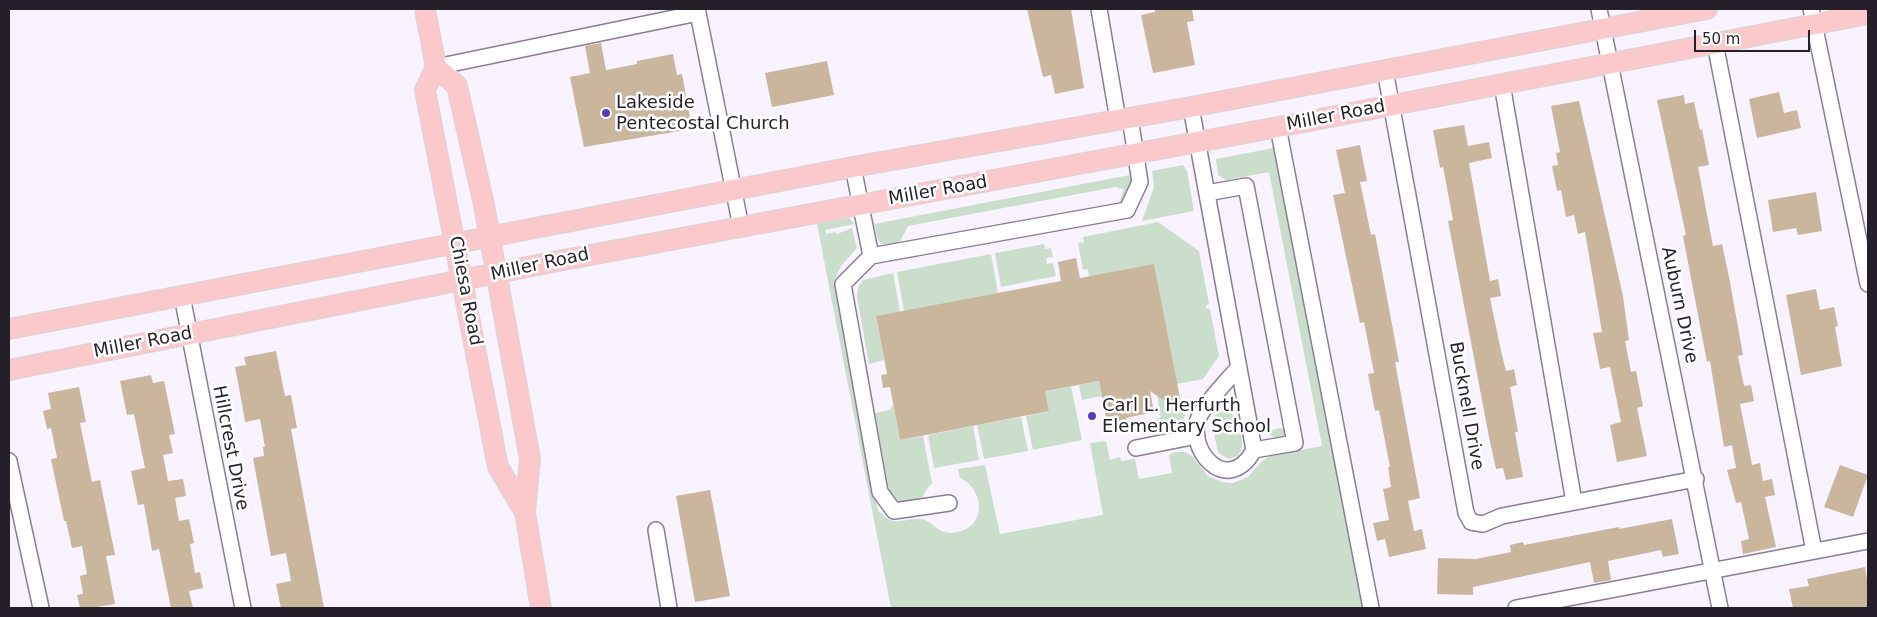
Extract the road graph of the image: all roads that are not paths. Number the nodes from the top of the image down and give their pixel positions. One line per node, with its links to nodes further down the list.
1 (425, 9): 10 (main road)
2 (1099, 9): 15 (street)
3 (1599, 9): 7 (street, Auburn Drive)
4 (1707, 9): 7 (main road, Miller Road)
5 (1868, 14): 6 (main road, Miller Road)
6 (1812, 16): 8 (main road, Miller Road); 29 (street)
7 (1603, 29): 9 (street, Auburn Drive); 11 (main road, Miller Road)
8 (1715, 43): 9 (main road, Miller Road); 45 (street)
9 (1610, 63): 12 (main road, Miller Road); 39 (street, Auburn Drive)
10 (436, 66): 20 (street); 24 (main road, Chiesa Road); 25 (main road, Chiesa Road)
11 (1385, 70): 13 (street, Bucknell Drive); 14 (main road, Miller Road)
12 (1502, 84): 13 (main road, Miller Road); 40 (street)
13 (1392, 105): 16 (main road, Miller Road); 40 (street, Bucknell Drive)
14 (1191, 107): 15 (main road, Miller Road); 17 (street)
15 (1124, 119): 18 (street); 19 (main road, Miller Road)
16 (1278, 127): 17 (main road, Miller Road); 51 (street)
17 (1198, 142): 18 (main road, Miller Road); 21 (street)
18 (1136, 154): 22 (main road, Miller Road); 26 (street)
19 (854, 167): 20 (main road, Miller Road); 22 (street)
20 (734, 190): 23 (street); 24 (main road, Miller Road)
21 (1207, 193): 33 (street); 37 (street)
22 (861, 205): 23 (main road, Miller Road); 26 (street)
23 (741, 227): 27 (main road, Miller Road)
24 (489, 238): 25 (main road, Miller Road); 27 (main road, Chiesa Road)
25 (456, 245): 28 (main road, Chiesa Road); 30 (main road, Miller Road)
26 (872, 256): 41 (street)
27 (497, 274): 28 (main road, Miller Road); 42 (main road, Chiesa Road)
28 (463, 282): 32 (main road, Miller Road); 42 (main road, Chiesa Road)
29 (1868, 284)
30 (182, 296): 31 (main road, Miller Road); 32 (street, Hillcrest Drive)
31 (9, 329)
32 (188, 334): 34 (main road, Miller Road); 48 (street, Hillcrest Drive)
33 (1239, 367): 35 (street); 37 (street)
34 (9, 370)
35 (1197, 436): 36 (street); 37 (street)
36 (1136, 448)
37 (1254, 450)
38 (9, 461): 47 (street)
39 (1696, 479): 40 (street, Bucknell Drive); 46 (street, Auburn Drive)
40 (1574, 502)
41 (949, 503)
42 (525, 512): 49 (main road, Chiesa Road)
43 (656, 530): 50 (street)
44 (1868, 541): 45 (street)
45 (1814, 551): 46 (street)
46 (1713, 571): 52 (street); 53 (street, Auburn Drive)
47 (41, 608)
48 (243, 608)
49 (541, 608)
50 (669, 608)
51 (1371, 608)
52 (1516, 608)
53 (1720, 608)

